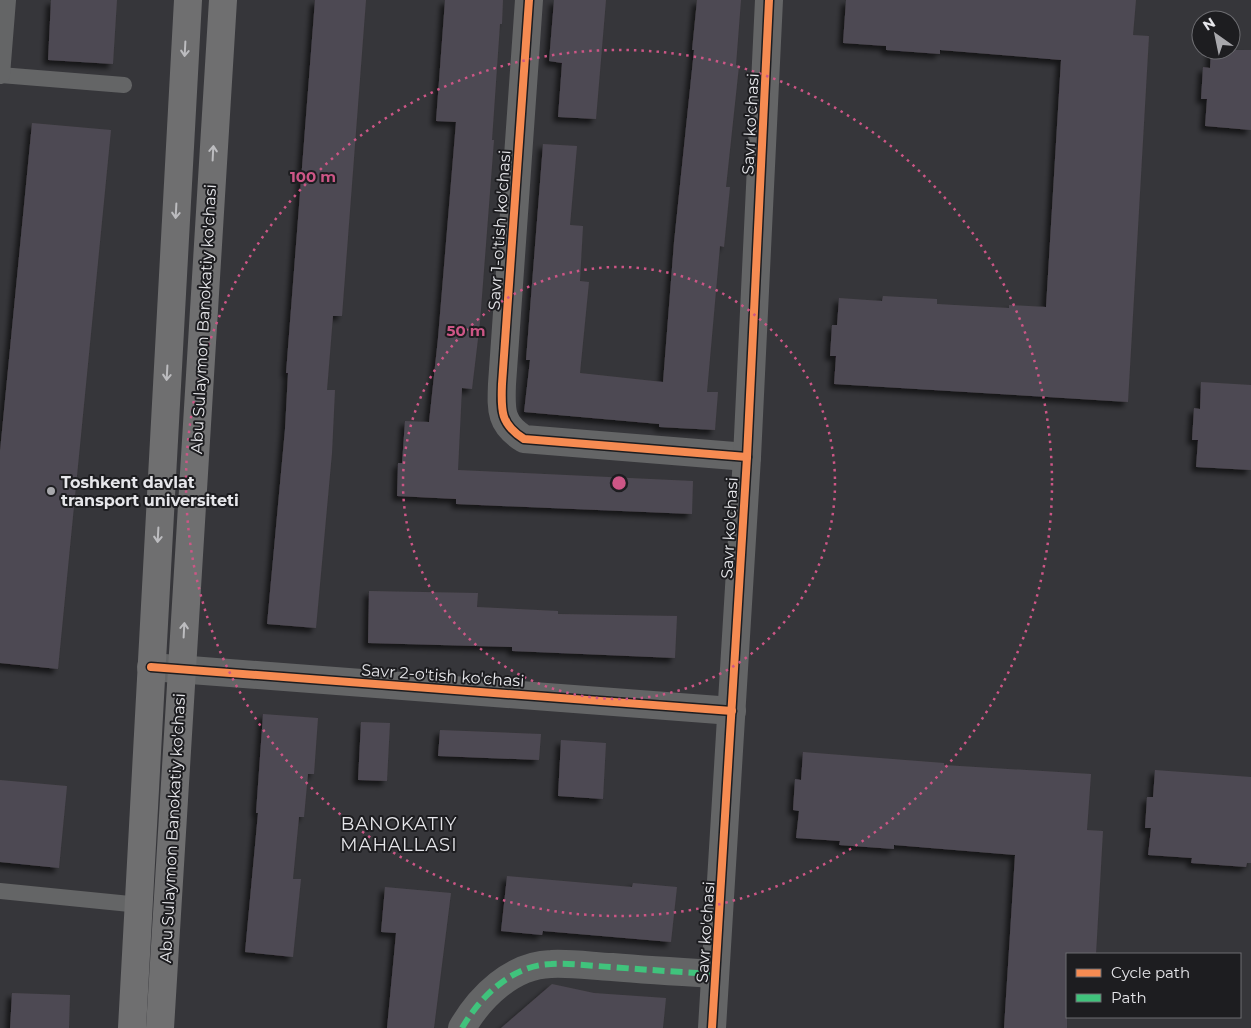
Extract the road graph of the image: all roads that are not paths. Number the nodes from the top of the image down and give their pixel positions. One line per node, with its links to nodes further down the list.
1 (8, 0): 6 (lane)
2 (188, 0): 9 (main road, Abu Sulaymon Banokatiy ko'chasi, one-way to 9)
3 (223, 0): 10 (main road, Abu Sulaymon Banokatiy ko'chasi, one-way to 3)
4 (529, 0): 8 (street, Savr 1-o'tish ko'chasi)
5 (770, 0): 8 (street, Savr ko'chasi)
6 (1, 75): 7 (lane)
7 (124, 85)
8 (747, 457): 11 (street, Savr ko'chasi)
9 (151, 667): 10 (street, Savr 2-o'tish ko'chasi); 13 (main road, Abu Sulaymon Banokatiy ko'chasi)
10 (182, 669): 11 (street, Savr 2-o'tish ko'chasi); 16 (main road, Abu Sulaymon Banokatiy ko'chasi)
11 (732, 711): 14 (street, Savr ko'chasi)
12 (0, 891): 13 (lane)
13 (140, 905): 15 (main road, Abu Sulaymon Banokatiy ko'chasi)
14 (716, 974): 17 (street); 18 (street, Savr ko'chasi)
15 (132, 1028)
16 (160, 1028)
17 (462, 1028)
18 (712, 1028)

